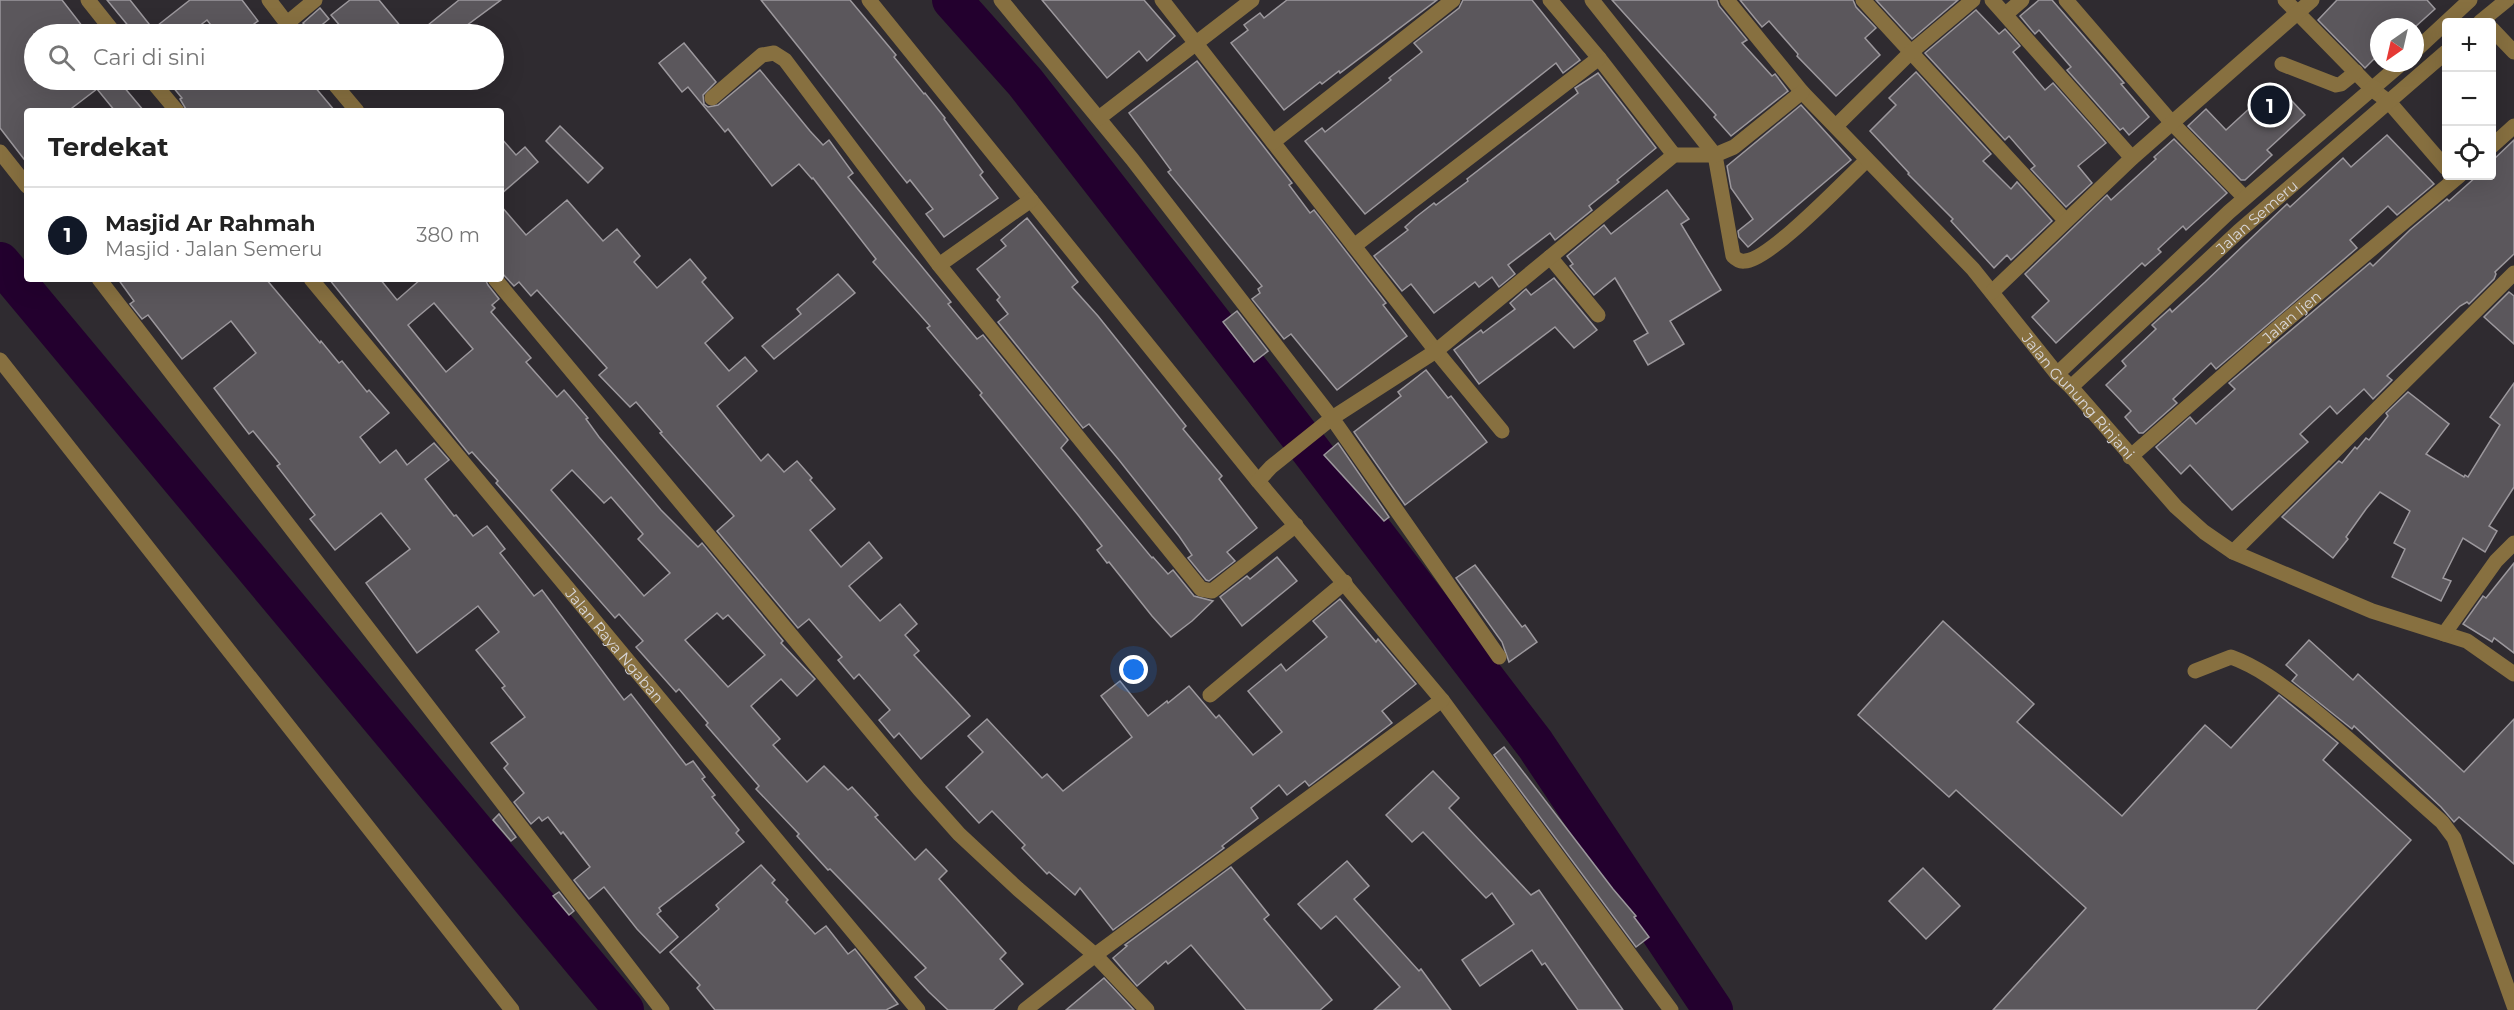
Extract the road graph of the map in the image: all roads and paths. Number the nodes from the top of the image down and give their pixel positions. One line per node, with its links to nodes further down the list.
1 (88, 0): 25 (street)
2 (269, 0): 26 (street)
3 (315, 0): 27 (street)
4 (870, 0): 61 (street)
5 (1001, 0): 46 (street)
6 (1162, 0): 29 (street)
7 (1252, 0): 29 (street)
8 (1453, 0): 50 (street)
9 (1550, 0): 34 (street)
10 (1592, 0): 54 (street)
11 (1727, 0): 41 (street, Jalan Gunung Rinjani)
12 (1863, 0): 32 (street)
13 (1973, 0): 32 (street)
14 (1992, 0): 22 (street)
15 (2022, 0): 22 (street)
16 (2066, 0): 47 (street)
17 (2285, 0): 21 (street, Jalan Ijen)
18 (2312, 0): 21 (street)
19 (2507, 0): 24 (street)
20 (2468, 2): 23 (street); 30 (street)
21 (2297, 13): 36 (street, Jalan Ijen); 47 (street)
22 (2006, 14): 55 (street)
23 (2480, 18)
24 (2490, 18)
25 (107, 24)
26 (286, 24)
27 (294, 24)
28 (2496, 35): 31 (street)
29 (1195, 42): 46 (street); 50 (street)
30 (2424, 43)
31 (2514, 52)
32 (1911, 53): 48 (street); 62 (street)
33 (2442, 56): 43 (street, Jalan Semeru)
34 (1599, 58): 53 (street); 63 (street)
35 (2282, 64): 36 (street)
36 (2356, 72): 40 (street, Jalan Ijen)
37 (2392, 72): 40 (street, Jalan Semeru)
38 (159, 90): 44 (street)
39 (339, 90): 45 (street)
40 (2373, 90): 43 (street, Jalan Ijen); 60 (street, Jalan Semeru)
41 (1802, 92): 48 (street, Jalan Gunung Rinjani); 54 (street)
42 (712, 98): 65 (street)
43 (2389, 102): 57 (street, Jalan Ijen); 75 (street, Jalan Semeru)
44 (174, 108)
45 (354, 108)
46 (1099, 118): 76 (street)
47 (2172, 123): 55 (street); 60 (street)
48 (1836, 126): 56 (street, Jalan Gunung Rinjani)
49 (2514, 126): 51 (street)
50 (1273, 142): 63 (street)
51 (2496, 142)
52 (0, 152): 59 (street)
53 (1674, 155): 54 (street); 64 (street)
54 (1715, 155): 56 (street)
55 (2132, 158): 62 (street)
56 (1866, 160): 70 (street, Jalan Gunung Rinjani)
57 (2442, 161)
58 (2447, 180): 78 (street, Jalan Ijen)
59 (24, 182)
60 (2245, 198): 74 (street, Jalan Semeru)
61 (1031, 200): 65 (street); 79 (street)
62 (2065, 220): 70 (street)
63 (1354, 246): 72 (street)
64 (1550, 257): 71 (street); 72 (street)
65 (939, 266): 80 (street)
66 (2514, 273): 82 (street)
67 (101, 282): 93 (street)
68 (313, 282): 94 (street, Jalan Raya Ngaban)
69 (497, 282): 90 (street)
70 (1992, 292): 74 (street, Jalan Gunung Rinjani)
71 (1598, 315)
72 (1436, 351): 76 (street); 77 (street)
73 (0, 360): 92 (street)
74 (2057, 374): 75 (street, Jalan Gunung Rinjani)
75 (2071, 387): 78 (street, Jalan Gunung Rinjani)
76 (1332, 418): 79 (street); 85 (street)
77 (1502, 431)
78 (2130, 457): 82 (street, Jalan Gunung Rinjani)
79 (1258, 481): 80 (street)
80 (1296, 525): 83 (street)
81 (2514, 543): 84 (street)
82 (2233, 552): 84 (street, Jalan Gunung Rinjani)
83 (1344, 582): 88 (street); 89 (street)
84 (2444, 634): 87 (street, Jalan Gunung Rinjani)
85 (1499, 657)
86 (2195, 671): 91 (street)
87 (2514, 674)
88 (1210, 695)
89 (1442, 700): 90 (street); 97 (street)
90 (1095, 955): 95 (street); 96 (street)
91 (2514, 1006)
92 (512, 1010)
93 (662, 1010)
94 (918, 1010)
95 (1025, 1010)
96 (1147, 1010)
97 (1671, 1010)

